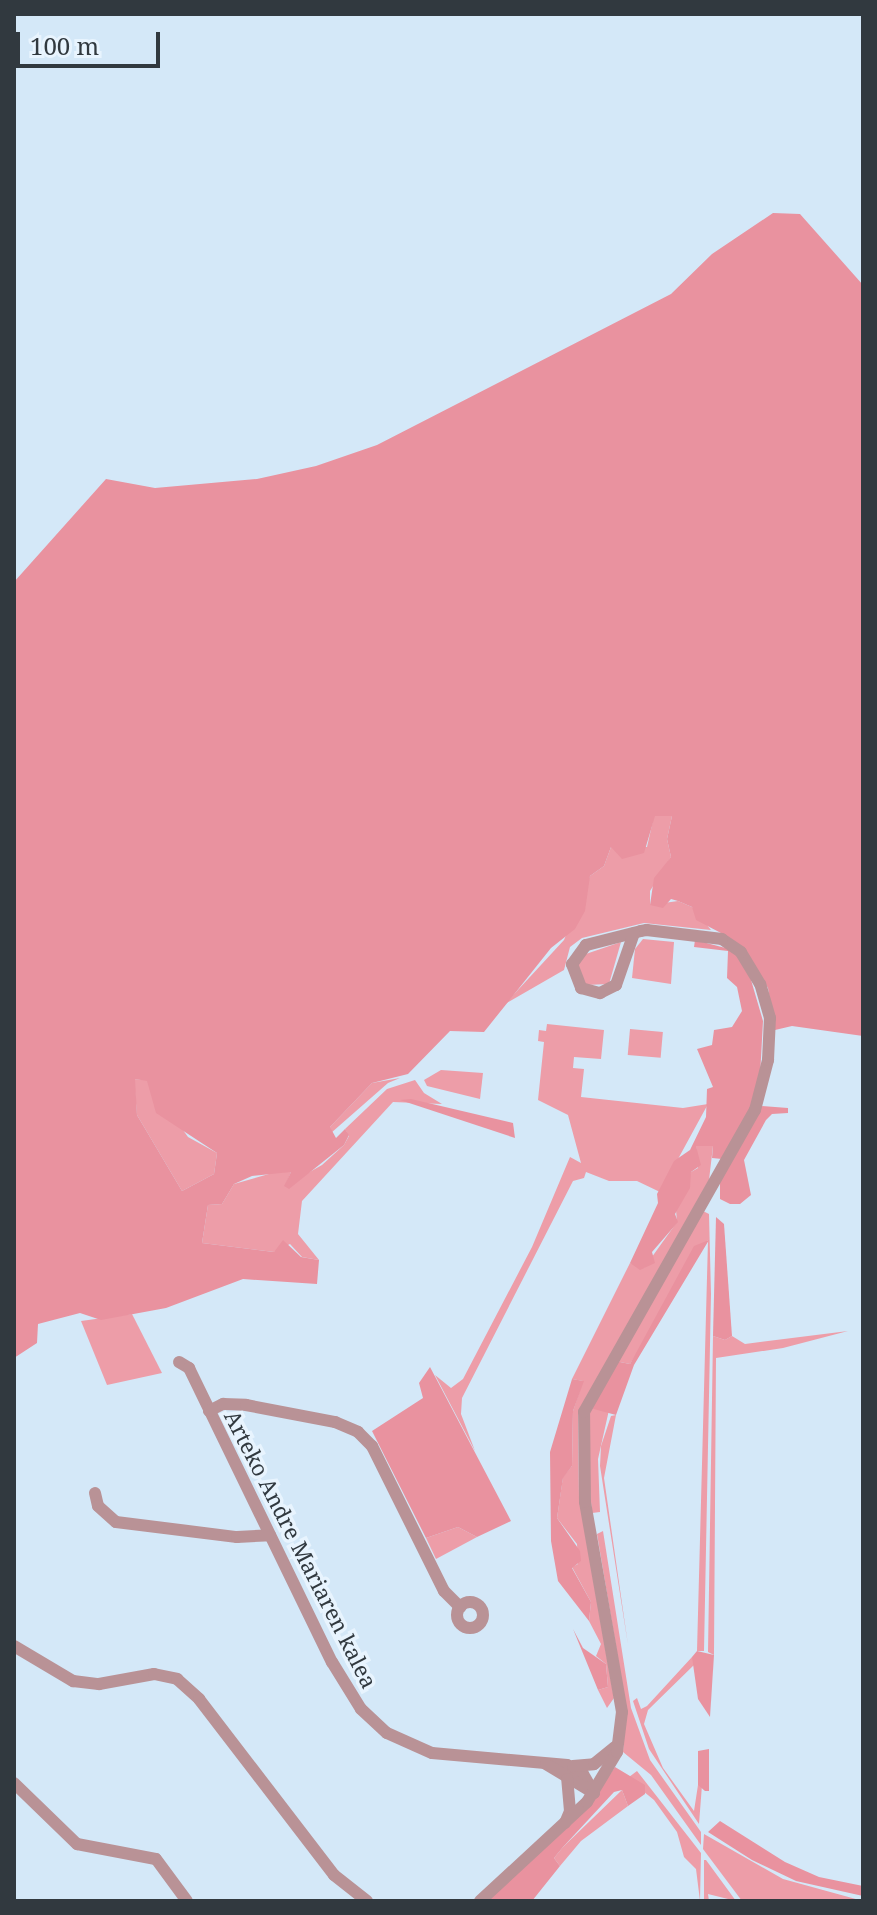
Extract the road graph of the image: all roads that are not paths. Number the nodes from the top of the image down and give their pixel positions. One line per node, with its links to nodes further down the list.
1 (634, 933): 1 (street); 8 (street)
2 (179, 1362): 3 (street, Arteko Andre Mariaren kalea)
3 (209, 1411): 5 (street, Arteko Andre Mariaren kalea); 6 (street)
4 (95, 1493): 5 (street)
5 (270, 1535): 9 (street, Arteko Andre Mariaren kalea)
6 (460, 1607)
7 (14, 1646): 17 (street)
8 (621, 1737): 10 (street, Arteko Andre Mariaren kalea); 13 (street)
9 (546, 1764): 10 (street, Arteko Andre Mariaren kalea); 11 (street)
10 (567, 1765): 13 (street)
11 (567, 1779): 13 (street); 14 (street)
12 (14, 1783): 16 (street)
13 (594, 1793): 14 (street)
14 (564, 1825): 15 (street)
15 (483, 1898): 18 (street)
16 (187, 1901)
17 (367, 1901)
18 (472, 1901)

